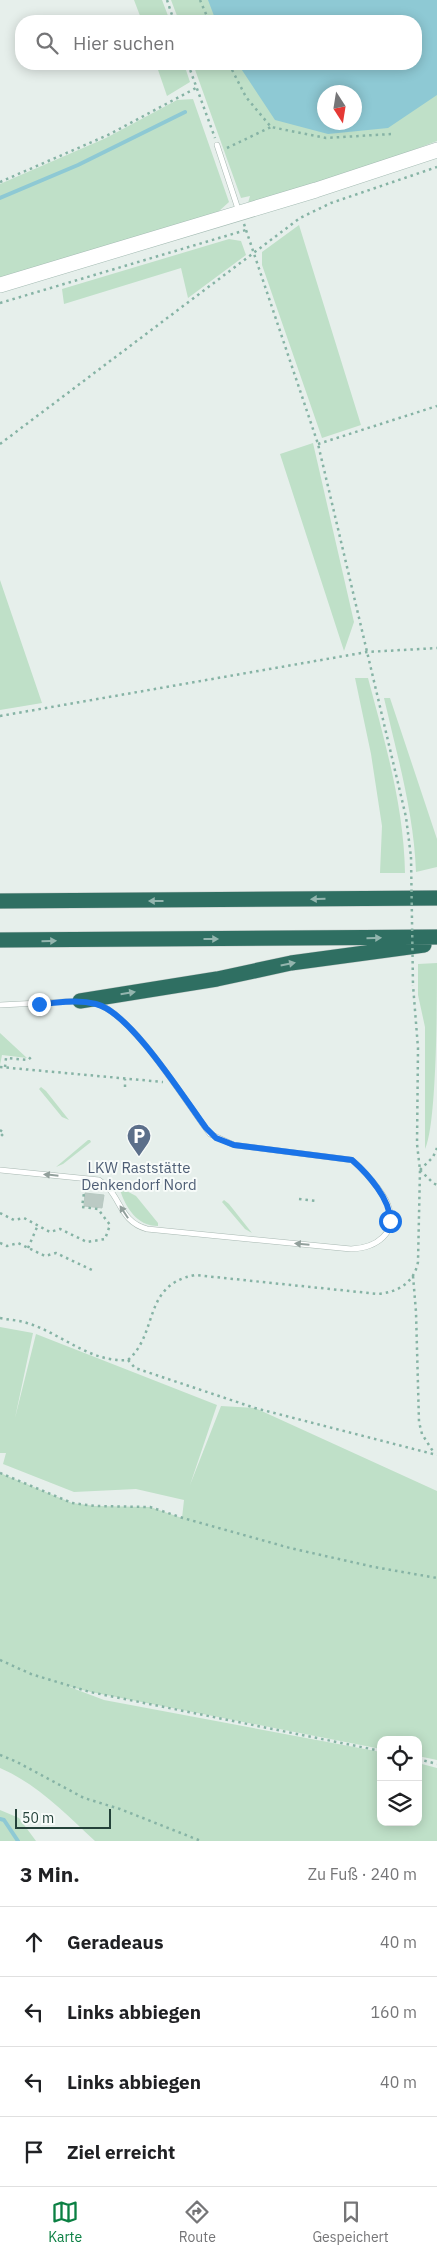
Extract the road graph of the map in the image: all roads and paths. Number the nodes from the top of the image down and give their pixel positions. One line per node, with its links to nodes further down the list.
1 (167, 0): 3 (path)
2 (200, 0): 4 (path)
3 (172, 15)
4 (206, 15)
5 (190, 70): 7 (path)
6 (232, 70): 8 (path)
7 (196, 88): 10 (path); 14 (path)
8 (271, 127): 9 (path); 12 (path)
9 (391, 134)
10 (217, 145): 12 (lane)
11 (437, 150): 15 (main road)
12 (220, 152): 15 (lane)
13 (437, 167): 17 (path)
14 (0, 182)
15 (240, 212): 16 (path); 18 (main road)
16 (246, 230): 17 (path); 19 (path)
17 (255, 253): 21 (path); 22 (path)
18 (0, 284)
19 (0, 303)
20 (437, 406): 22 (path)
21 (0, 444)
22 (318, 444): 24 (path)
23 (437, 648): 24 (path)
24 (367, 652): 25 (path); 43 (path, bridge)
25 (0, 716)
26 (437, 898): 27 (highway, one-way to 27)
27 (0, 902)
28 (437, 937): 29 (highway, one-way to 28)
29 (0, 940)
30 (437, 944): 31 (highway, one-way to 30)
31 (80, 1001): 32 (lane); 37 (lane)
32 (0, 1006)
33 (31, 1057): 35 (path)
34 (0, 1067): 35 (path)
35 (6, 1067): 36 (path)
36 (125, 1079): 37 (path); 38 (path)
37 (172, 1083): 44 (lane, one-way to 44)
38 (125, 1087)
39 (0, 1130): 40 (path)
40 (0, 1137)
41 (437, 1148): 43 (path)
42 (0, 1170): 44 (lane, one-way to 42)
43 (420, 1170): 45 (path); 53 (path)
44 (86, 1178): 49 (path)
45 (437, 1185)
46 (299, 1199): 47 (path)
47 (316, 1200)
48 (0, 1213): 49 (path)
49 (38, 1225): 51 (path)
50 (0, 1243): 51 (path)
51 (28, 1248): 52 (path)
52 (92, 1270)
53 (413, 1276): 55 (path); 56 (path)
54 (0, 1318): 55 (path)
55 (128, 1360): 56 (path)
56 (436, 1455)
57 (0, 1473): 58 (path)
58 (437, 1578)
59 (0, 1660): 60 (path)
60 (377, 1749)
61 (0, 1755): 64 (path)
62 (422, 1760): 63 (path)
63 (437, 1764)
64 (201, 1841)

